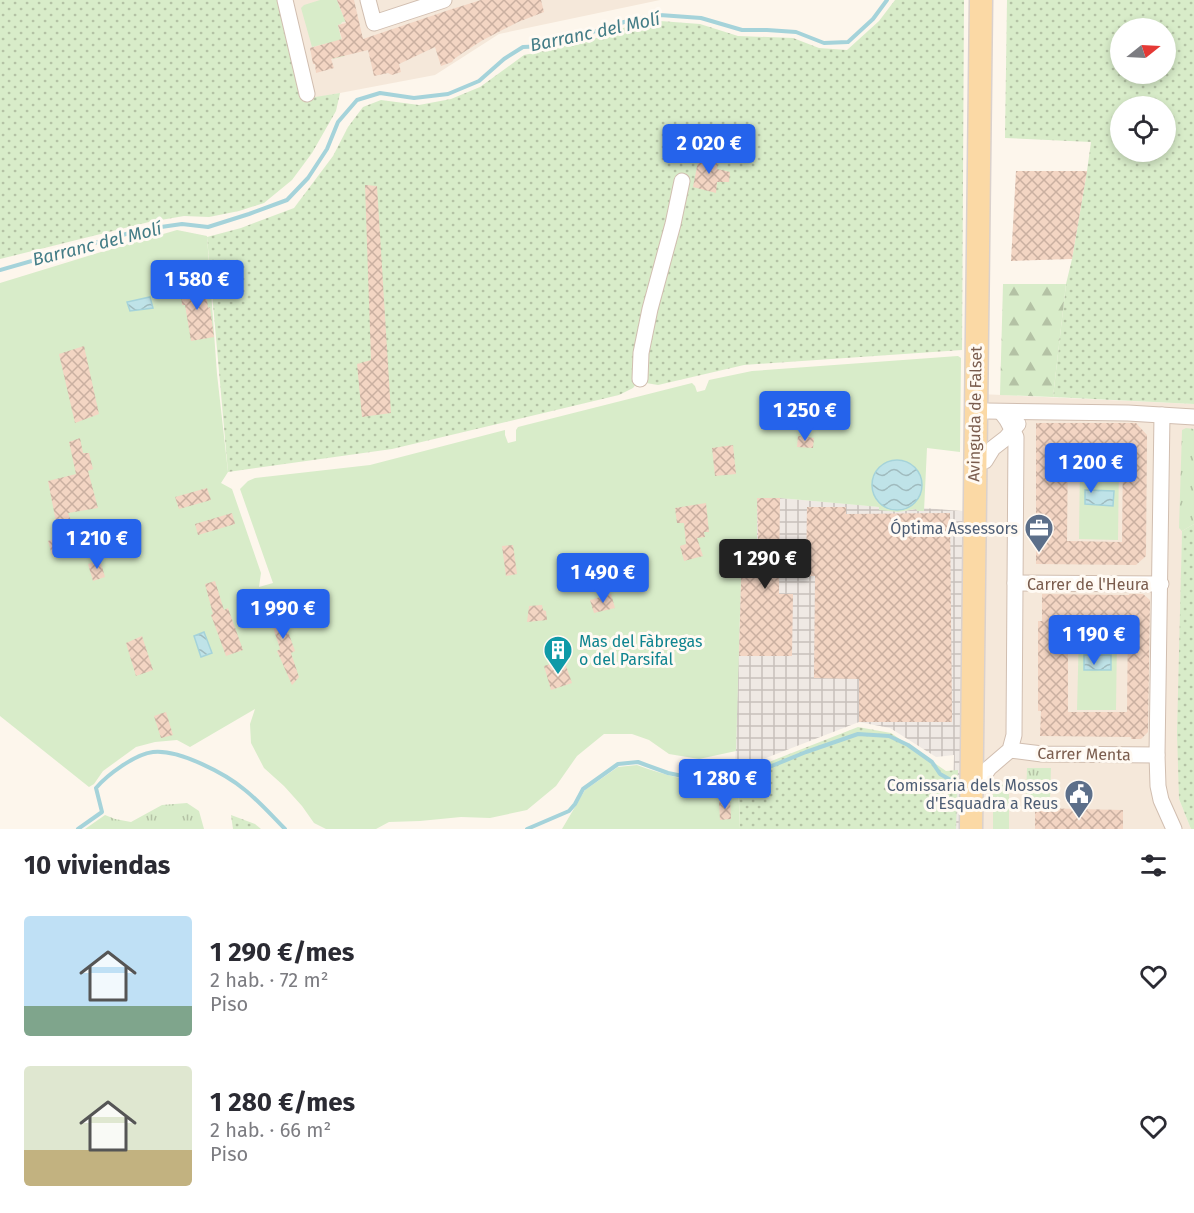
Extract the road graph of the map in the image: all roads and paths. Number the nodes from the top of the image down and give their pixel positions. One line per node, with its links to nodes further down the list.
1 (285, 0): 6 (street)
2 (368, 0): 3 (street)
3 (444, 0)
4 (981, 0): 20 (main road, Avinguda de Falset)
5 (992, 0): 9 (main road, Avinguda de Falset)
6 (307, 94)
7 (682, 181): 8 (street)
8 (640, 379)
9 (993, 411): 10 (street); 13 (street, Avinguda de Falset); 14 (main road, Avinguda de Falset)
10 (1032, 412): 11 (street); 13 (street)
11 (1162, 415): 12 (street); 16 (street)
12 (1194, 417)
13 (1012, 430): 14 (street); 15 (street, Avinguda de Falset)
14 (985, 461): 19 (main road, Avinguda de Falset)
15 (1015, 583): 16 (street, Carrer de l'Heura); 17 (street, Avinguda de Falset)
16 (1161, 584): 18 (street)
17 (1010, 750): 18 (street, Carrer Menta); 19 (street)
18 (1157, 755): 22 (street)
19 (982, 777): 21 (main road, Avinguda de Falset)
20 (971, 829)
21 (982, 829)
22 (1174, 829)

